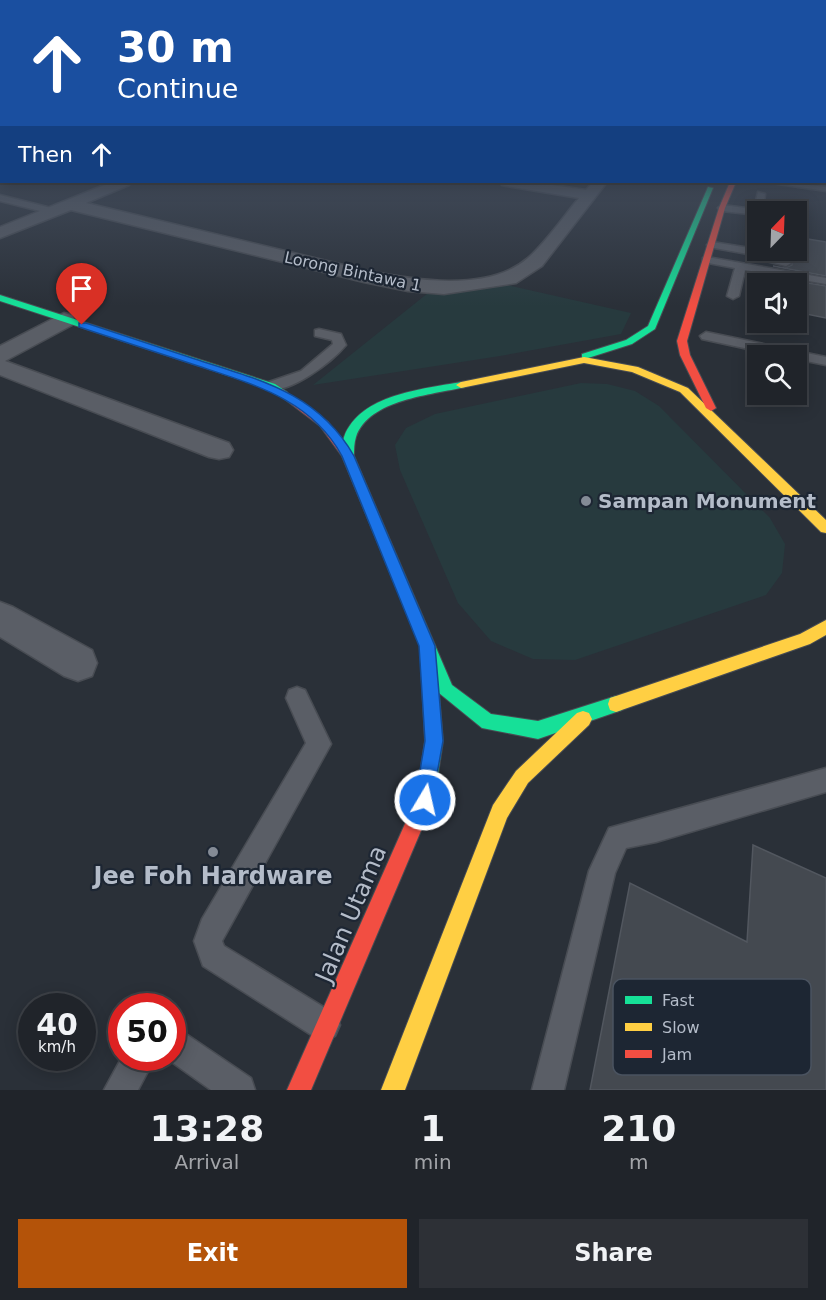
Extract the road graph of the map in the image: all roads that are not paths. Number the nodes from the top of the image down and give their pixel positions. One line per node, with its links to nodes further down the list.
1 (41, 205): 6 (lane, Lorong Bintawa 1)
2 (68, 205): 6 (street)
3 (581, 205): 6 (street, Lorong Bintawa 1)
4 (703, 205): 24 (street)
5 (723, 205): 7 (street)
6 (60, 208): 9 (street)
7 (722, 208): 8 (lane); 10 (street)
8 (747, 211)
9 (0, 233)
10 (712, 245): 11 (lane); 12 (street)
11 (747, 250)
12 (707, 260): 14 (lane); 31 (street)
13 (781, 261): 15 (lane)
14 (741, 266): 16 (lane); 17 (lane)
15 (826, 270)
16 (826, 281)
17 (734, 296)
18 (0, 298): 19 (street)
19 (64, 320): 22 (street); 26 (street)
20 (319, 333): 26 (lane)
21 (706, 336): 23 (lane)
22 (0, 355)
23 (826, 361)
24 (566, 362): 27 (street); 31 (street)
25 (0, 367): 32 (street)
26 (271, 387): 28 (street)
27 (394, 399): 30 (street); 33 (street)
28 (298, 402): 29 (street); 33 (street)
29 (316, 403)
30 (353, 404)
31 (723, 428): 34 (street)
32 (219, 450)
33 (348, 456): 39 (street)
34 (825, 526)
35 (0, 618): 40 (street)
36 (826, 627): 37 (street)
37 (805, 639): 38 (street); 42 (street)
38 (826, 639)
39 (427, 646): 42 (street); 44 (street, Jalan Utama)
40 (78, 663)
41 (297, 698): 44 (lane)
42 (591, 712): 50 (street)
43 (826, 780): 51 (lane)
44 (327, 1027): 49 (street, Jalan Utama)
45 (186, 1053): 48 (lane)
46 (131, 1071): 47 (lane)
47 (120, 1090)
48 (239, 1090)
49 (299, 1090)
50 (393, 1090)
51 (548, 1090)

